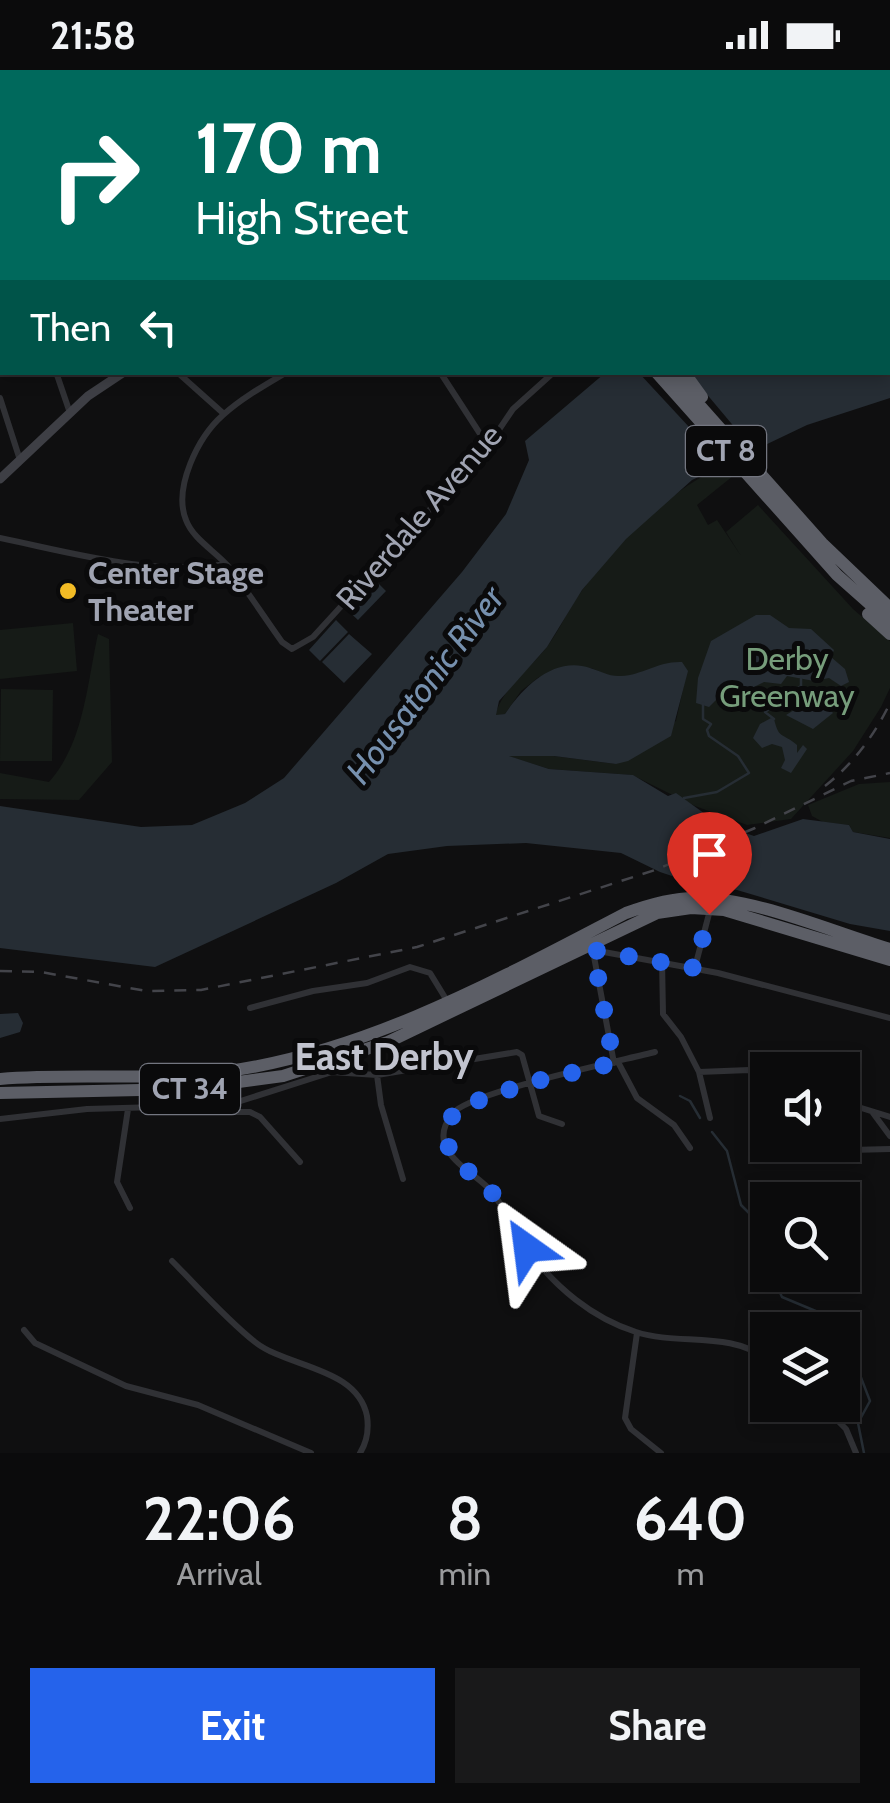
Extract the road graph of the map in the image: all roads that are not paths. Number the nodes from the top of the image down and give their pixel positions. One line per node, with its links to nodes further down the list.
1 (57, 375): 11 (street)
2 (119, 375): 11 (main road)
3 (180, 375): 12 (street)
4 (282, 375): 12 (street)
5 (442, 375): 14 (street)
6 (551, 375): 14 (street, Riverdale Avenue)
7 (659, 375): 17 (highway, CT 8)
8 (673, 375): 13 (highway, CT 8)
9 (686, 375): 13 (highway)
10 (0, 398): 15 (street)
11 (70, 413): 15 (main road)
12 (224, 414): 19 (street)
13 (728, 437): 17 (highway, CT 8)
14 (488, 446): 19 (street, Riverdale Avenue)
15 (20, 460): 16 (main road)
16 (0, 479)
17 (799, 525): 20 (highway, CT 8); 21 (highway)
18 (0, 538): 19 (street)
19 (226, 564)
20 (890, 608)
21 (889, 629)
22 (710, 908): 23 (highway, CT 34); 24 (highway, CT 34); 29 (street)
23 (761, 915): 24 (highway, CT 34); 25 (highway, CT 34)
24 (590, 943): 27 (street); 30 (highway, CT 34); 35 (street)
25 (859, 945): 26 (highway, CT 34); 28 (highway, CT 34)
26 (890, 948)
27 (662, 960): 29 (street); 37 (street)
28 (890, 960)
29 (695, 968): 32 (street)
30 (450, 1006): 31 (street); 34 (highway, CT 34)
31 (250, 1008)
32 (890, 1018)
33 (655, 1052): 35 (street)
34 (328, 1061): 38 (street); 41 (highway, CT 34); 43 (street)
35 (616, 1062): 40 (street); 52 (street)
36 (750, 1070): 37 (street)
37 (699, 1072): 48 (street)
38 (377, 1076): 40 (street); 56 (street)
39 (0, 1079): 41 (highway, CT 34)
40 (528, 1083): 50 (street); 60 (street)
41 (49, 1084): 42 (highway, CT 34)
42 (0, 1093)
43 (228, 1105): 45 (street); 55 (street)
44 (860, 1108): 46 (street)
45 (128, 1109): 49 (street); 57 (street)
46 (872, 1112): 47 (street); 51 (street)
47 (890, 1117)
48 (710, 1118)
49 (0, 1119)
50 (562, 1124)
51 (890, 1136)
52 (690, 1148)
53 (890, 1149): 54 (street)
54 (860, 1150)
55 (300, 1162)
56 (403, 1178)
57 (130, 1208)
58 (172, 1261): 64 (street)
59 (24, 1330): 63 (street)
60 (637, 1333): 61 (street); 65 (street)
61 (750, 1348)
62 (839, 1422): 66 (street)
63 (311, 1453)
64 (360, 1453)
65 (660, 1453)
66 (856, 1453)

